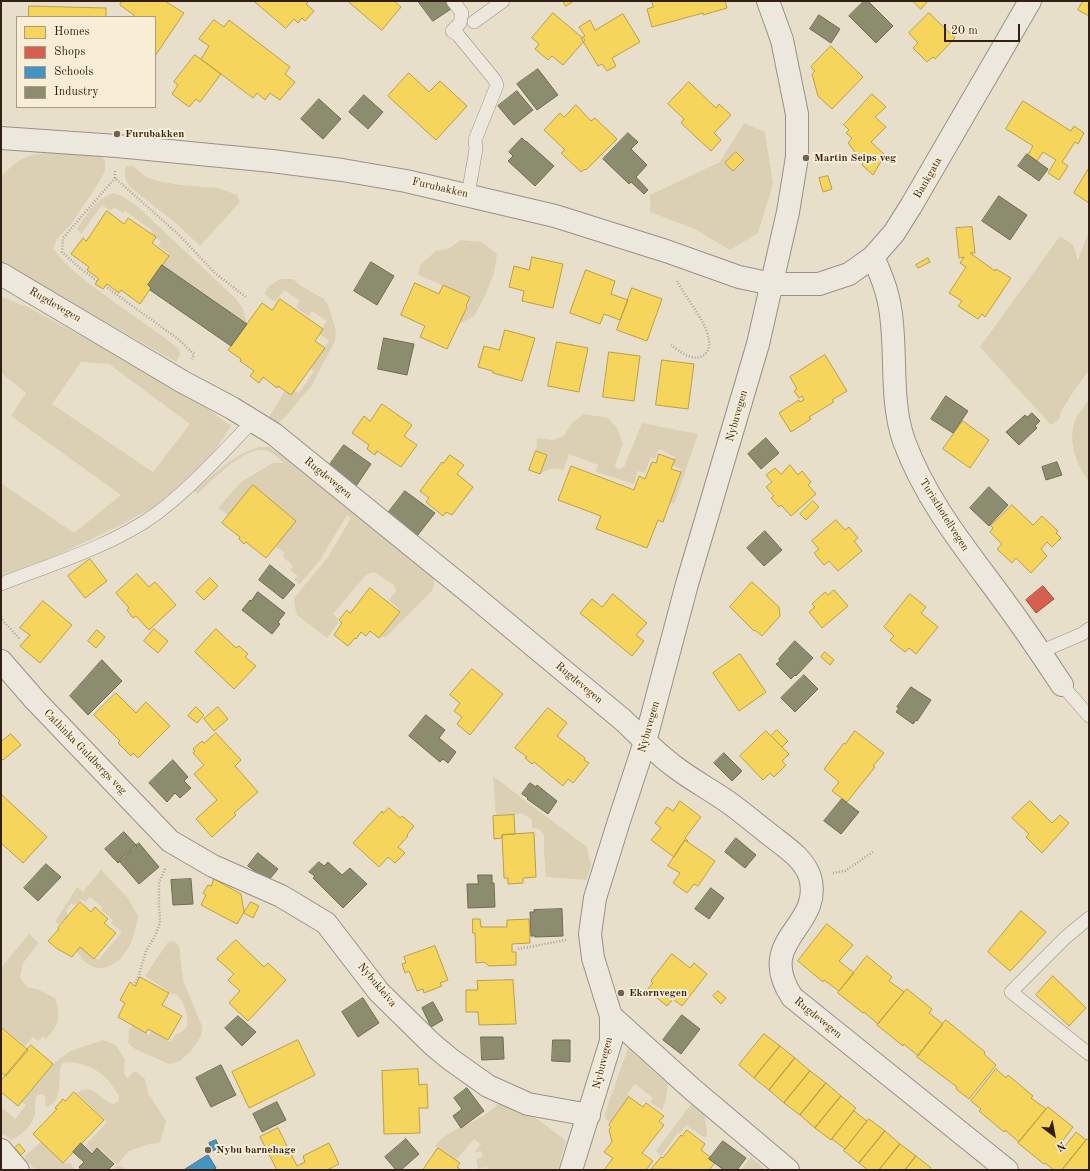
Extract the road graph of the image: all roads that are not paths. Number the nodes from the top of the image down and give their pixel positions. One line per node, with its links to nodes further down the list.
1 (453, 1): 7 (lane)
2 (503, 1): 5 (lane)
3 (768, 1): 10 (street)
4 (1030, 1): 8 (street, Bankgata)
5 (474, 22)
6 (1, 138): 7 (street, Furubakken)
7 (468, 195): 10 (street, Furubakken)
8 (873, 257): 10 (street, Bankgata); 14 (street, Turisthotellvegen)
9 (1, 274): 11 (street, Rugdevegen)
10 (772, 284): 18 (street, Nybuvegen)
11 (253, 421): 12 (lane); 18 (street, Rugdevegen)
12 (1, 584)
13 (1089, 630): 14 (lane)
14 (1040, 652): 16 (street, Turisthotellvegen)
15 (1, 661): 19 (street, Cathinka Guldbergs veg)
16 (1062, 685): 17 (lane, Turisthotellvegen)
17 (1089, 716)
18 (645, 742): 21 (street, Nybuvegen); 28 (street, Rugdevegen)
19 (170, 841): 23 (street, Nybukleiva)
20 (1089, 918): 22 (lane)
21 (611, 1016): 23 (street, Nybuvegen); 27 (street)
22 (1089, 1054)
23 (589, 1116): 26 (street, Nybuvegen)
24 (1, 1150): 25 (street)
25 (18, 1170)
26 (571, 1170)
27 (788, 1170)
28 (1007, 1170)

